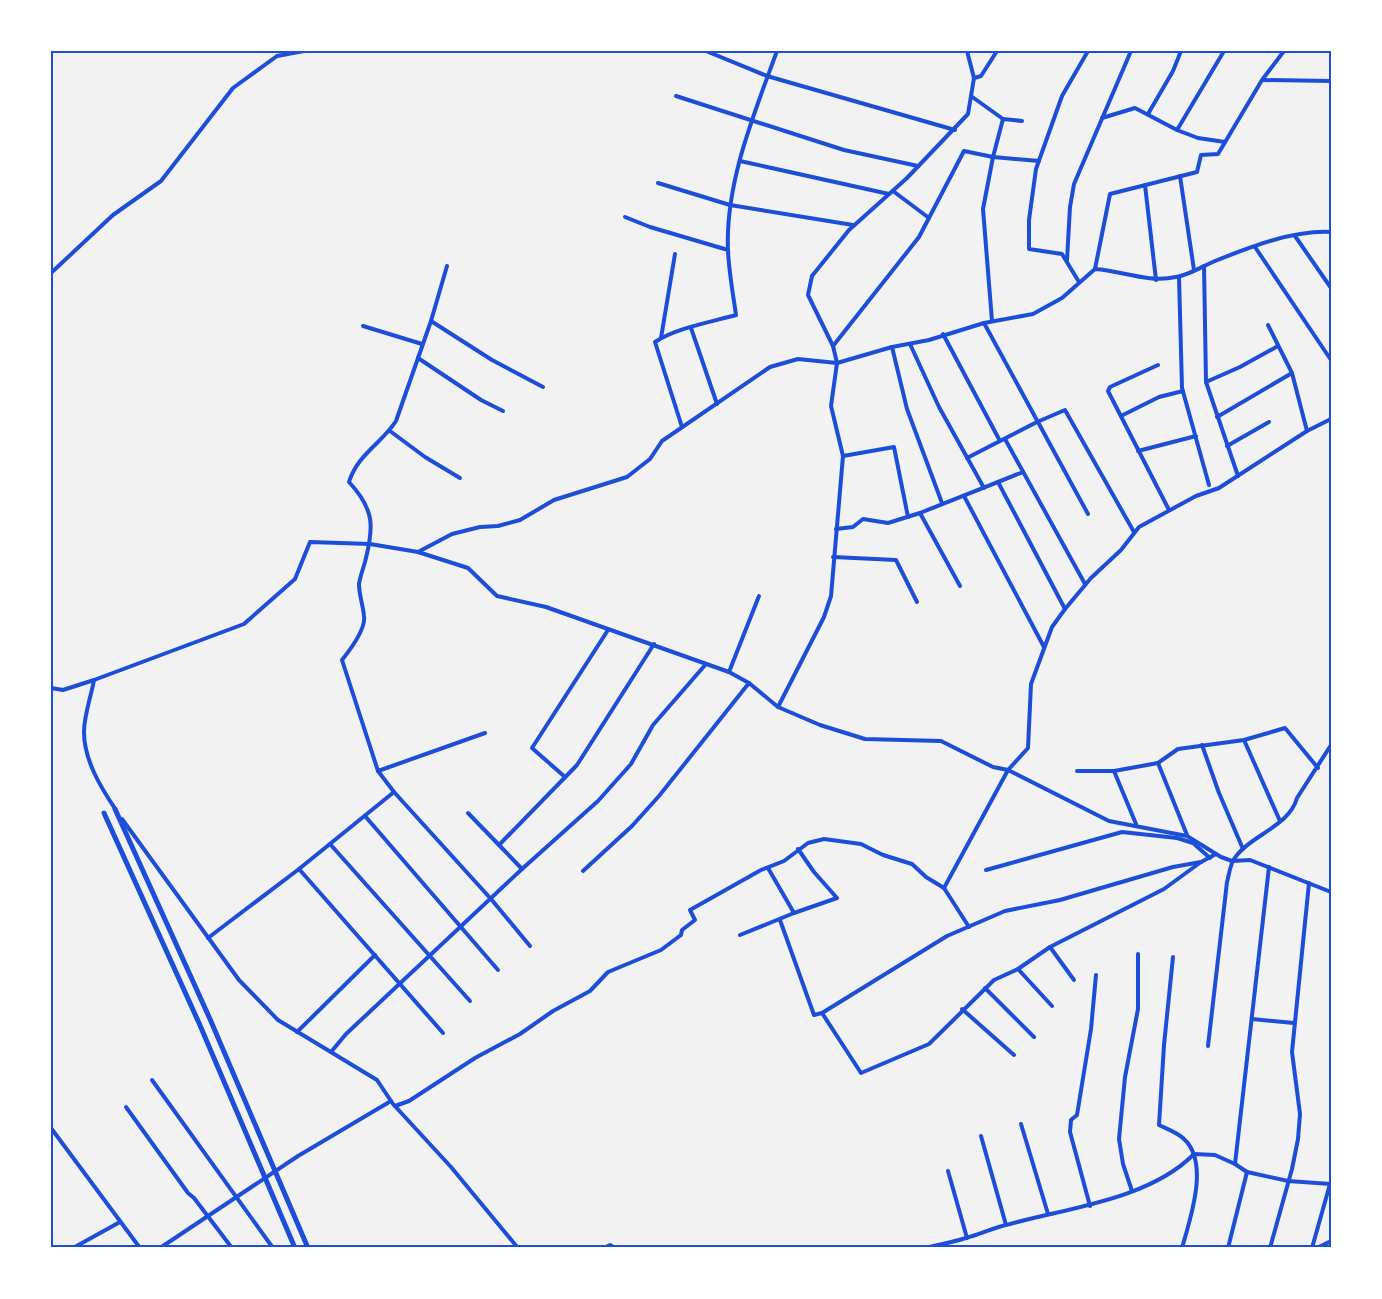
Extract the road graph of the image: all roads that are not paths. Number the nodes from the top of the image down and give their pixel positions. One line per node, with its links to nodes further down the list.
1 (304, 51): 47 (street)
2 (706, 51): 11 (street)
3 (777, 51): 11 (street)
4 (967, 51): 12 (street)
5 (997, 51): 12 (street)
6 (1088, 51): 27 (street)
7 (1131, 51): 18 (street)
8 (1181, 51): 17 (street)
9 (1224, 51): 23 (street)
10 (1284, 51): 13 (street)
11 (768, 76): 20 (street); 22 (street)
12 (974, 78): 16 (street)
13 (1262, 80): 14 (street); 24 (street)
14 (1331, 81)
15 (676, 96): 20 (street)
16 (971, 96): 19 (street); 22 (street)
17 (1148, 114): 18 (street); 23 (street)
18 (1102, 118): 42 (street)
19 (1003, 119): 21 (street); 25 (street)
20 (752, 120): 26 (street); 28 (street)
21 (1022, 122)
22 (955, 130): 28 (street)
23 (1177, 130): 24 (street)
24 (1225, 142): 29 (street)
25 (993, 157): 27 (street); 35 (street); 53 (street)
26 (740, 161): 32 (street); 33 (street)
27 (1039, 161): 42 (street)
28 (919, 166): 32 (street)
29 (1180, 176): 31 (street); 46 (street)
30 (658, 183): 33 (street)
31 (1145, 185): 45 (street); 49 (street)
32 (891, 193): 35 (street); 36 (street)
33 (730, 205): 36 (street); 40 (street)
34 (625, 217): 40 (street)
35 (928, 218): 62 (street)
36 (854, 225): 62 (street)
37 (1331, 232): 38 (street)
38 (1295, 236): 39 (street); 51 (street)
39 (1255, 247): 44 (street); 66 (street)
40 (728, 250): 57 (street)
41 (675, 254): 59 (street)
42 (1066, 262): 50 (street)
43 (447, 266): 52 (street)
44 (1204, 266): 46 (street); 70 (street)
45 (1095, 269): 49 (street); 50 (street)
46 (1194, 270): 48 (street)
47 (51, 273)
48 (1179, 277): 49 (street); 72 (street)
49 (1156, 280)
50 (1079, 282): 53 (street)
51 (1331, 288)
52 (431, 321): 60 (street); 71 (street)
53 (992, 321): 54 (street)
54 (984, 322): 58 (street); 78 (street)
55 (1268, 325): 63 (street)
56 (363, 326): 60 (street)
57 (691, 328): 59 (street); 73 (street)
58 (943, 334): 61 (street); 85 (street)
59 (661, 338): 80 (street)
60 (422, 344): 65 (street)
61 (910, 344): 64 (street); 89 (street)
62 (833, 346): 67 (street)
63 (1278, 346): 69 (street); 70 (street)
64 (892, 347): 67 (street); 97 (street)
65 (418, 358): 74 (street); 81 (street)
66 (1331, 360)
67 (837, 363): 73 (street); 88 (street)
68 (1158, 365): 87 (street)
69 (1292, 373): 76 (street); 82 (street)
70 (1206, 382): 76 (street)
71 (543, 387)
72 (1183, 391): 75 (street); 83 (street)
73 (717, 404): 80 (street)
74 (503, 411)
75 (1123, 415)
76 (1217, 417): 86 (street)
77 (1331, 419): 82 (street)
78 (1036, 422): 84 (street); 100 (street); 103 (street)
79 (1269, 422): 86 (street)
80 (682, 427): 105 (street)
81 (390, 431): 92 (street); 104 (street)
82 (1307, 431): 91 (street)
83 (1196, 436): 87 (street); 94 (street)
84 (1005, 439): 85 (street); 90 (street)
85 (1000, 441): 89 (street)
86 (1227, 446): 91 (street)
87 (1137, 451): 98 (street)
88 (843, 456): 101 (street); 102 (street)
89 (967, 458): 95 (street)
90 (1023, 472): 93 (street); 107 (street)
91 (1238, 476): 98 (street)
92 (460, 478)
93 (998, 482): 95 (street); 111 (street)
94 (1209, 485)
95 (984, 488): 96 (street)
96 (964, 496): 97 (street); 114 (street)
97 (942, 504): 99 (street)
98 (1169, 510): 103 (street)
99 (920, 513): 101 (street); 108 (street)
100 (1088, 514)
101 (908, 517): 102 (street)
102 (836, 529): 106 (street)
103 (1134, 532): 107 (street)
104 (370, 544): 105 (street); 117 (street); 128 (street)
105 (418, 552): 112 (street)
106 (833, 557): 110 (street); 120 (street)
107 (1085, 584): 111 (street)
108 (960, 586)
109 (759, 597): 116 (street)
110 (917, 602)
111 (1065, 609): 114 (street)
112 (608, 630): 113 (street); 131 (street)
113 (654, 644): 115 (street); 131 (street)
114 (1044, 647): 127 (street)
115 (706, 664): 116 (street); 153 (street)
116 (729, 672): 118 (street)
117 (94, 680): 119 (street); 133 (street)
118 (749, 683): 120 (street); 155 (street)
119 (51, 688)
120 (778, 707): 127 (street)
121 (485, 734): 128 (street)
122 (1244, 740): 124 (street); 126 (street); 138 (street)
123 (1331, 745): 126 (street)
124 (1202, 746): 125 (street); 145 (street)
125 (1158, 763): 130 (street); 141 (street)
126 (1318, 768): 138 (street)
127 (1008, 770): 137 (street); 157 (street)
128 (378, 771): 132 (street)
129 (1077, 771): 130 (street)
130 (1114, 771): 139 (street)
131 (566, 777): 143 (street)
132 (394, 792): 136 (street); 159 (street)
133 (115, 809): 165 (street); 199 (main road)
134 (104, 813): 202 (main road)
135 (468, 813): 143 (street)
136 (365, 816): 142 (street); 162 (street)
137 (1120, 822): 139 (street); 140 (street)
138 (1280, 822): 145 (street)
139 (1136, 825): 141 (street)
140 (1122, 832): 147 (street); 154 (street)
141 (1187, 836): 146 (street)
142 (330, 844): 152 (street); 170 (street)
143 (499, 845): 153 (street)
144 (798, 849): 151 (street); 157 (street); 160 (street)
145 (1243, 849): 148 (street)
146 (1216, 855): 147 (street); 148 (street)
147 (1210, 858): 149 (street)
148 (1232, 861): 150 (street); 187 (street)
149 (1202, 862): 163 (street); 167 (street)
150 (1269, 867): 156 (street); 182 (street)
151 (768, 868): 160 (street); 192 (street)
152 (299, 869): 165 (street); 169 (street)
153 (522, 869): 159 (street)
154 (986, 870)
155 (583, 871)
156 (1309, 883): 158 (street); 183 (street)
157 (944, 888): 163 (street)
158 (1331, 892)
159 (491, 899): 162 (street); 166 (street)
160 (794, 913): 161 (street)
161 (780, 920): 164 (street); 181 (street)
162 (461, 927): 170 (street); 173 (street)
163 (969, 927): 181 (street)
164 (740, 935)
165 (208, 938): 184 (street)
166 (530, 946)
167 (1050, 947): 172 (street); 175 (street)
168 (1138, 954): 205 (street)
169 (375, 955): 176 (street); 184 (street)
170 (431, 956): 176 (street); 178 (street)
171 (1173, 957): 197 (street)
172 (1018, 969): 177 (street); 179 (street)
173 (498, 970)
174 (1096, 975): 207 (street)
175 (1074, 980)
176 (401, 984): 185 (street); 188 (street)
177 (984, 988): 180 (street); 186 (street)
178 (470, 1001)
179 (1052, 1006)
180 (962, 1009): 181 (street); 189 (street)
181 (822, 1013)
182 (1252, 1019): 183 (street); 198 (street)
183 (1294, 1023): 203 (street)
184 (297, 1032): 188 (street)
185 (443, 1033)
186 (1034, 1037)
187 (1208, 1046)
188 (331, 1052): 191 (street)
189 (1014, 1055)
190 (152, 1080): 206 (street)
191 (391, 1101): 192 (street); 199 (street)
192 (395, 1106): 221 (street)
193 (126, 1107): 209 (street)
194 (1021, 1124): 208 (street)
195 (51, 1128): 210 (street)
196 (981, 1136): 211 (street)
197 (1194, 1154): 198 (street); 205 (street); 225 (street)
198 (1234, 1164): 201 (street)
199 (276, 1171): 202 (street); 220 (main road)
200 (948, 1171): 212 (street)
201 (1247, 1172): 203 (street); 226 (street)
202 (265, 1178): 206 (street); 219 (main road)
203 (1288, 1181): 204 (street); 227 (street)
204 (1330, 1184): 228 (street)
205 (1132, 1191): 207 (street)
206 (237, 1196): 209 (street); 218 (street)
207 (1090, 1206): 208 (street)
208 (1048, 1214): 211 (street)
209 (207, 1215): 216 (street); 217 (street)
210 (120, 1222): 214 (street); 215 (street)
211 (1006, 1225): 212 (street)
212 (967, 1238): 224 (street)
213 (1331, 1241): 229 (street)
214 (72, 1248)
215 (140, 1248)
216 (160, 1248)
217 (232, 1248)
218 (273, 1248)
219 (295, 1248)
220 (308, 1248)
221 (518, 1248)
222 (604, 1248): 223 (street)
223 (615, 1248)
224 (925, 1248)
225 (1182, 1248)
226 (1228, 1248)
227 (1270, 1248)
228 (1312, 1248)
229 (1317, 1248)

